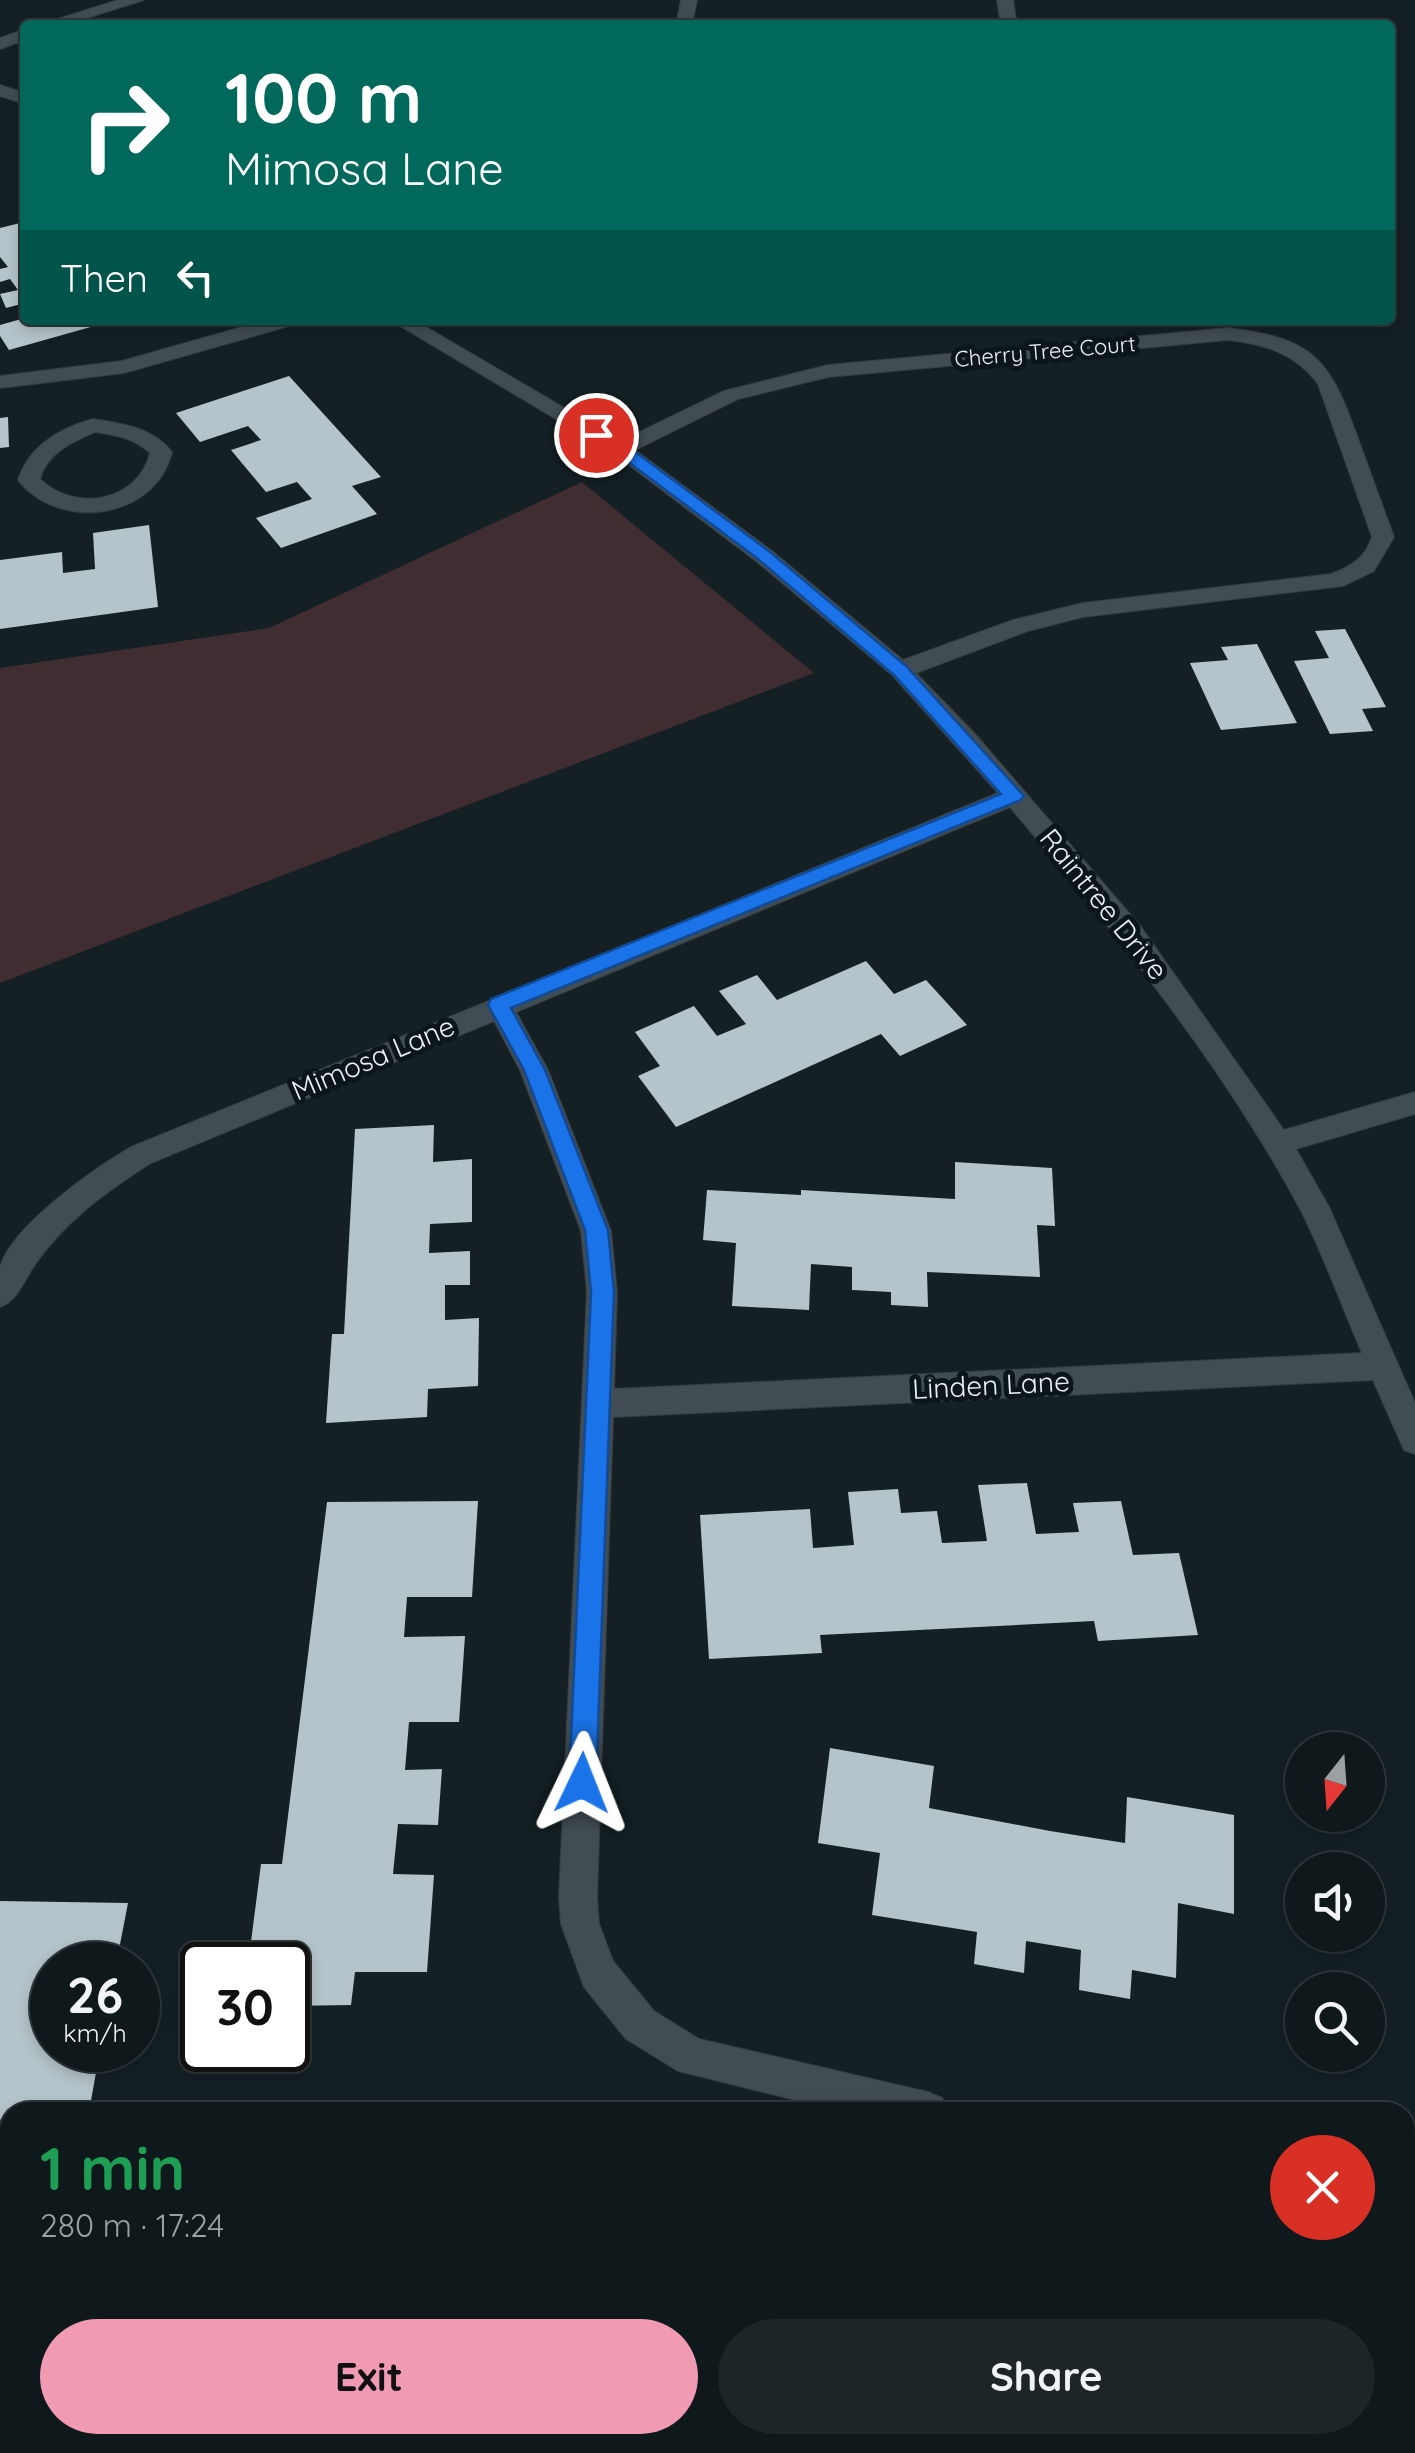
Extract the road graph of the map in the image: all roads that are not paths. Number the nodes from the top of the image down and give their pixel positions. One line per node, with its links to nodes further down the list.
1 (136, 0): 2 (street)
2 (65, 20)
3 (276, 325): 6 (street)
4 (409, 325): 7 (street, Raintree Drive)
5 (0, 382): 6 (street)
6 (89, 400): 6 (street)
7 (620, 449): 8 (street, Raintree Drive); 8 (street, Cherry Tree Court)
8 (900, 670): 9 (street, Raintree Drive)
9 (1014, 796): 10 (street, Mimosa Lane); 12 (street, Raintree Drive)
10 (498, 1005): 13 (street, Mimosa Lane); 15 (street)
11 (1415, 1103): 12 (street)
12 (1277, 1142): 14 (street, Raintree Drive)
13 (0, 1294)
14 (1384, 1366): 15 (street, Linden Lane); 16 (street, Raintree Drive)
15 (598, 1404): 17 (street)
16 (1415, 1440)
17 (885, 2102)

